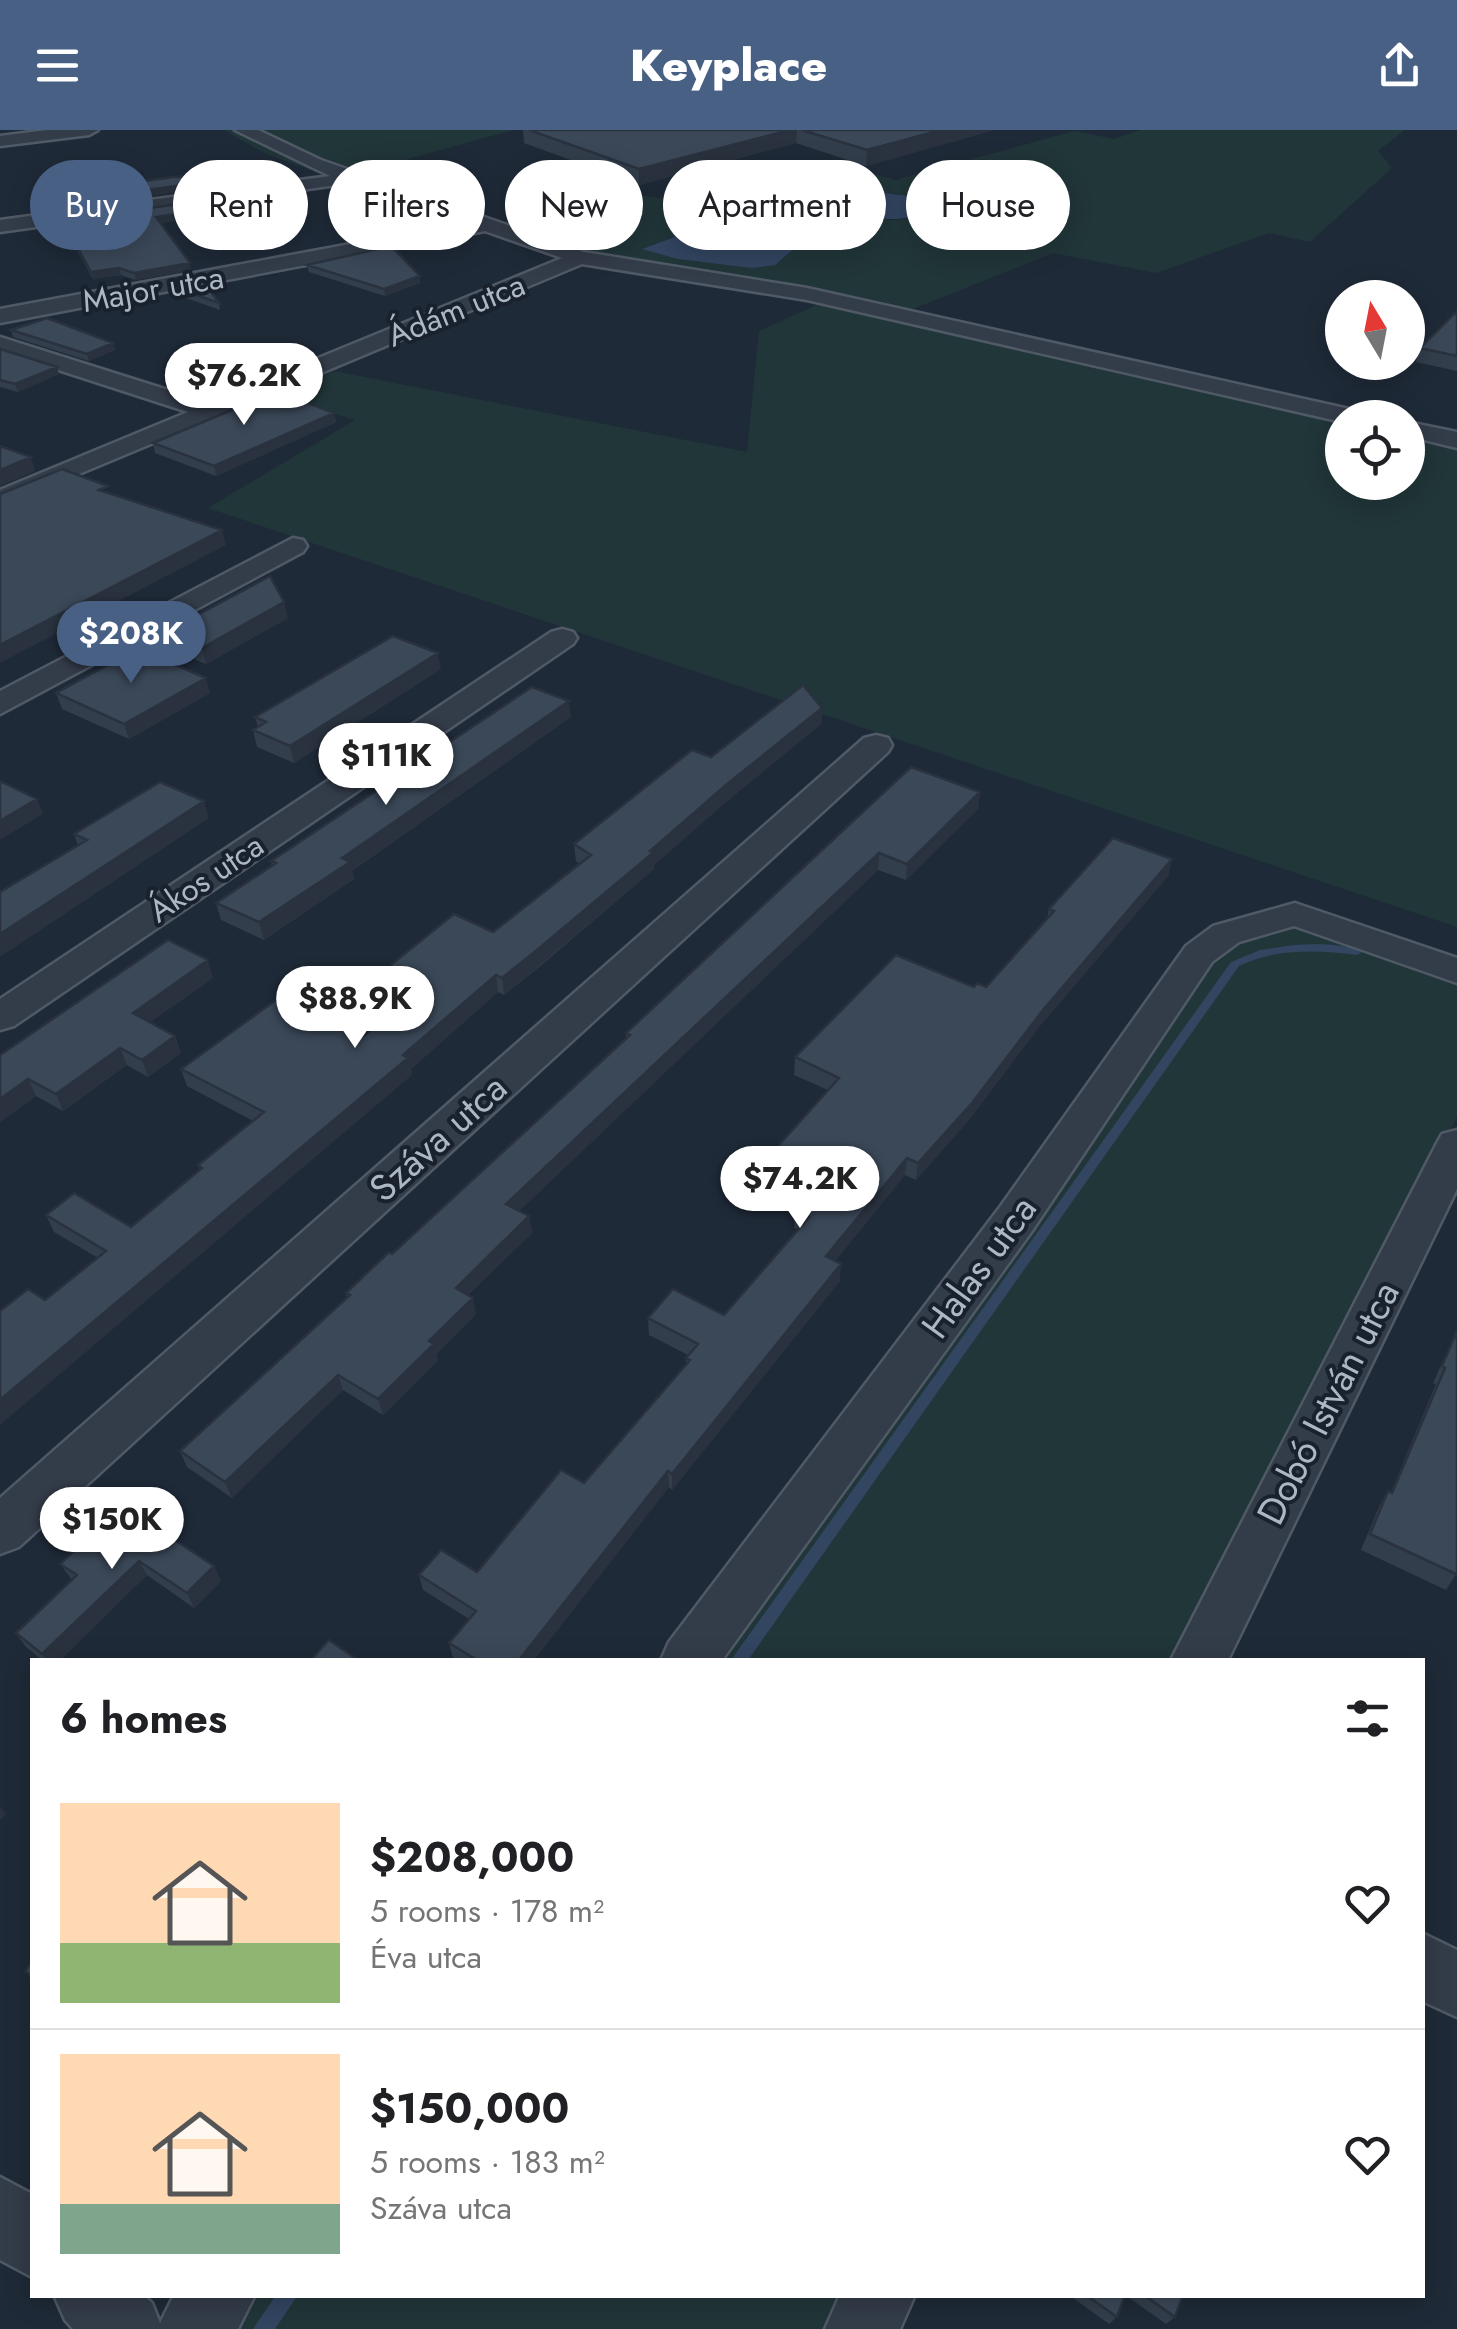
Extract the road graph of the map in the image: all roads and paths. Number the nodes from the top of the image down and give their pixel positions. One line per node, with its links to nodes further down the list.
1 (89, 130): 3 (street)
2 (244, 130): 4 (street)
3 (0, 141)
4 (328, 168)
5 (328, 181): 6 (street)
6 (0, 226)
7 (485, 227): 9 (street)
8 (353, 250): 10 (street, Major utca)
9 (580, 258): 12 (street, Ádám utca); 13 (street)
10 (0, 316)
11 (0, 344): 12 (street)
12 (209, 411): 16 (street, Ádám utca)
13 (1325, 411)
14 (1425, 432): 15 (street)
15 (1457, 440)
16 (0, 499)
17 (292, 546): 19 (street)
18 (562, 638): 22 (street, Ákos utca)
19 (0, 704)
20 (876, 745): 24 (street, Száva utca)
21 (1457, 971): 25 (street, Halas utca)
22 (0, 1017)
23 (1457, 1145): 26 (street, Dobó István utca)
24 (0, 1531)
25 (691, 1658)
26 (1200, 1658)
27 (1425, 1967): 28 (street)
28 (1457, 1985)
29 (0, 2212): 30 (street)
30 (30, 2240)
31 (93, 2298): 34 (street)
32 (217, 2298): 35 (street)
33 (877, 2298): 36 (street)
34 (126, 2329)
35 (194, 2329)
36 (862, 2329)

